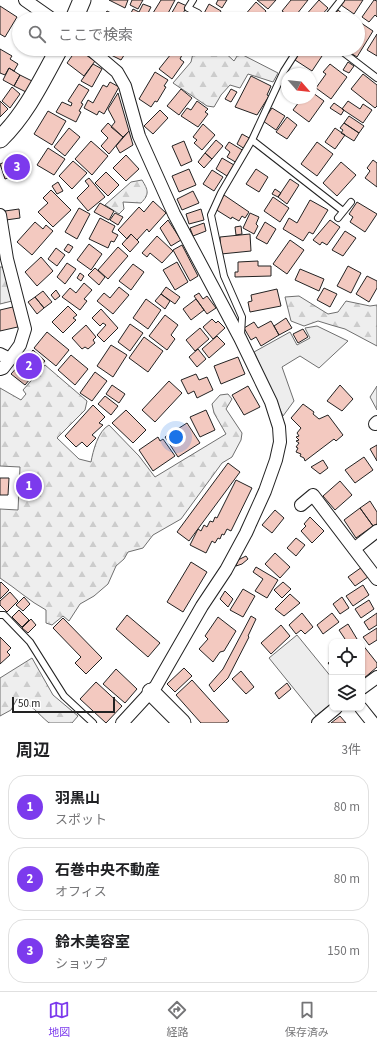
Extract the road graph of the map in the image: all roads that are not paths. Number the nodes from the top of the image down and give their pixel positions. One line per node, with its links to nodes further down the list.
1 (25, 0): 5 (street)
2 (82, 0): 6 (street)
3 (192, 0): 7 (lane)
4 (341, 0): 8 (lane)
5 (42, 12)
6 (77, 12)
7 (196, 12)
8 (332, 12)
9 (55, 56): 14 (street)
10 (98, 56): 21 (street)
11 (294, 56): 15 (lane)
12 (348, 56): 13 (lane)
13 (377, 78)
14 (1, 135)
15 (252, 140): 17 (lane); 21 (lane)
16 (351, 202): 17 (lane)
17 (343, 211): 19 (lane)
18 (0, 214): 20 (street)
19 (338, 218)
20 (4, 259): 22 (street)
21 (240, 338): 31 (street)
22 (5, 357): 23 (street)
23 (0, 369)
24 (302, 505): 26 (street)
25 (377, 531): 26 (street)
26 (354, 549): 27 (street)
27 (377, 579)
28 (0, 615): 34 (lane)
29 (377, 677): 30 (street)
30 (365, 686)
31 (151, 692): 35 (street); 36 (street)
32 (332, 711): 37 (street)
33 (363, 711): 38 (street)
34 (94, 723)
35 (122, 723)
36 (182, 723)
37 (318, 723)
38 (373, 723)

